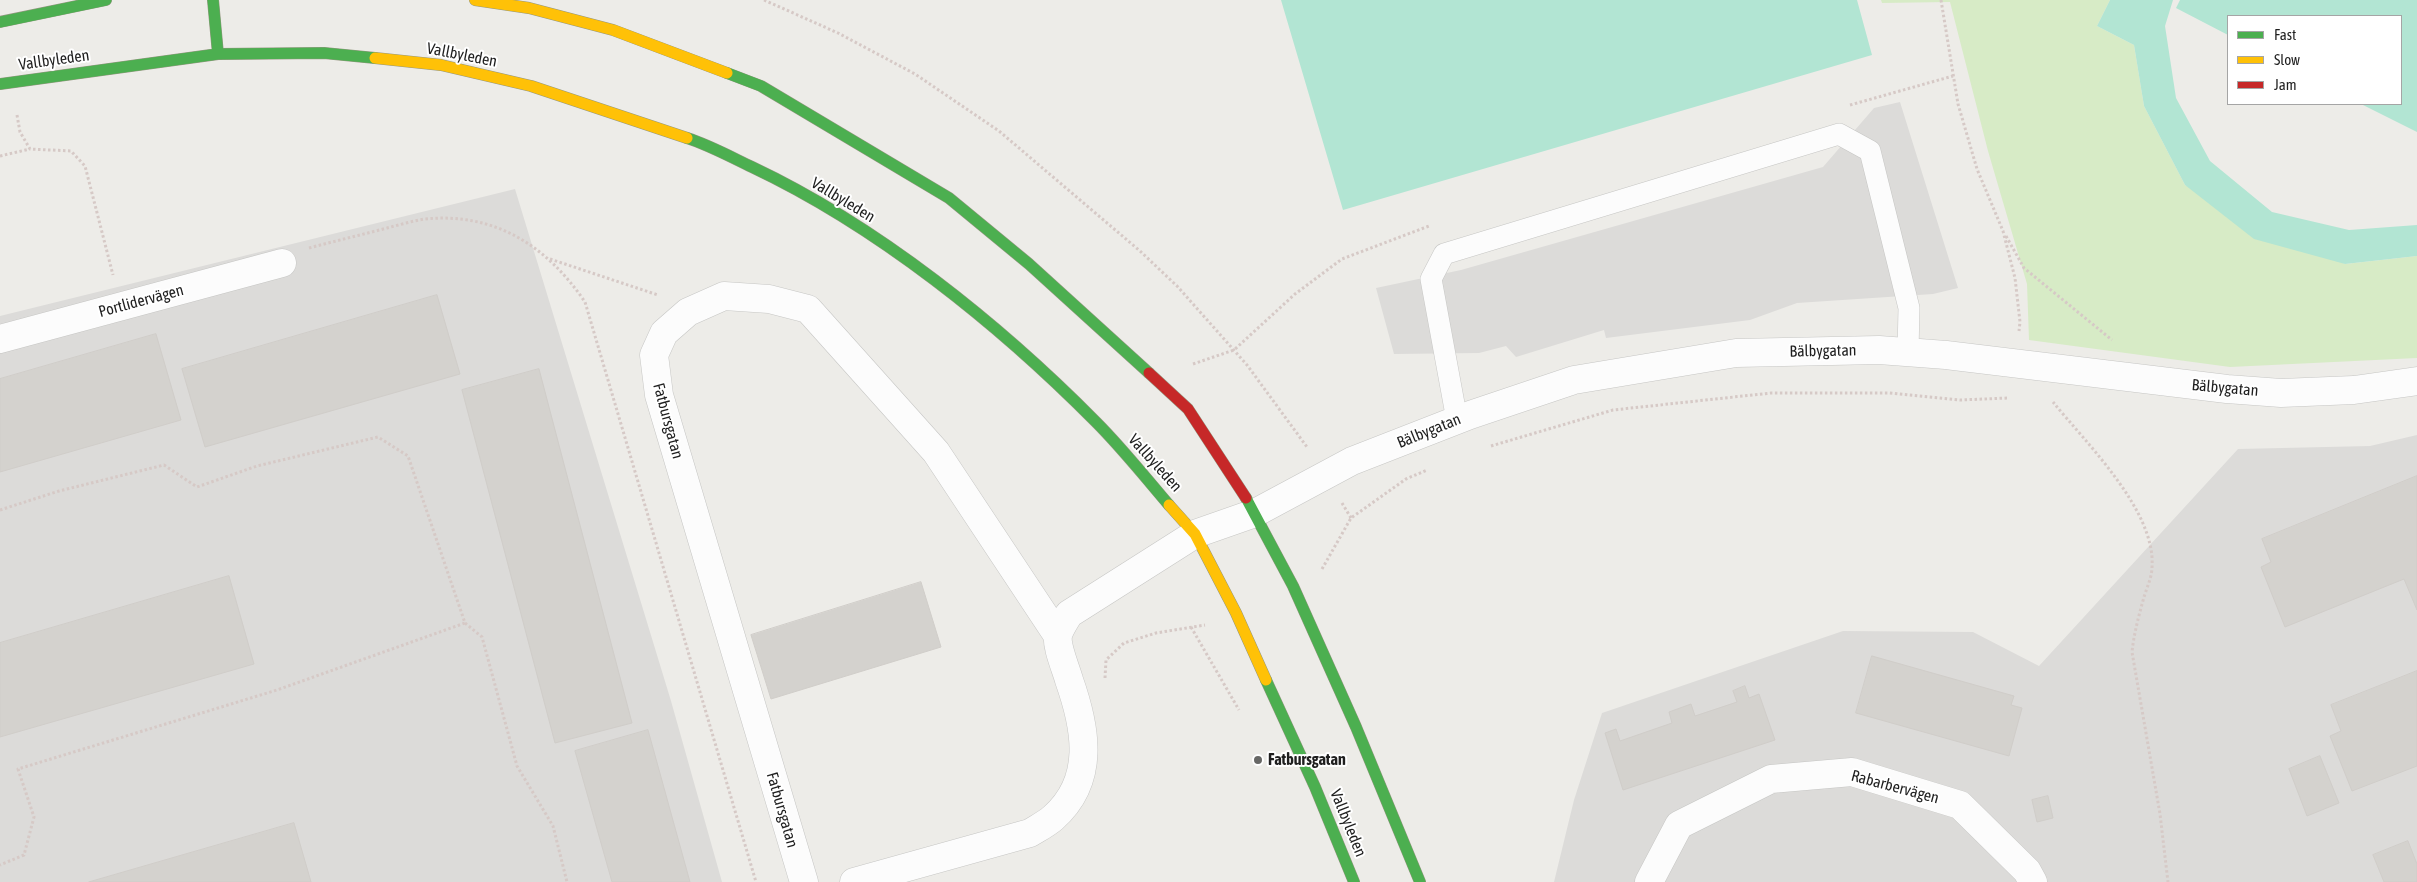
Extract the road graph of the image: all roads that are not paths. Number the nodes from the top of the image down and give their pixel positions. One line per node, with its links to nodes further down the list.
1 (106, 0): 4 (main road)
2 (213, 0): 5 (main road)
3 (475, 0): 12 (main road)
4 (0, 22)
5 (218, 54): 6 (main road, Vallbyleden); 13 (main road, Vallbyleden)
6 (5, 83)
7 (282, 263): 8 (street, Portlidervägen)
8 (0, 339)
9 (1908, 352): 10 (street, Bälbygatan); 11 (street, Bälbygatan); 11 (lane)
10 (2417, 381)
11 (1457, 420): 12 (street, Bälbygatan)
12 (1255, 513): 13 (street); 18 (main road)
13 (1195, 534): 14 (street); 17 (main road, Vallbyleden)
14 (1058, 636): 15 (street, Fatbursgatan); 16 (street, Fatbursgatan)
15 (804, 882)
16 (854, 882)
17 (1354, 882)
18 (1420, 882)
19 (1649, 882): 20 (street, Rabarbervägen)
20 (2033, 882)

